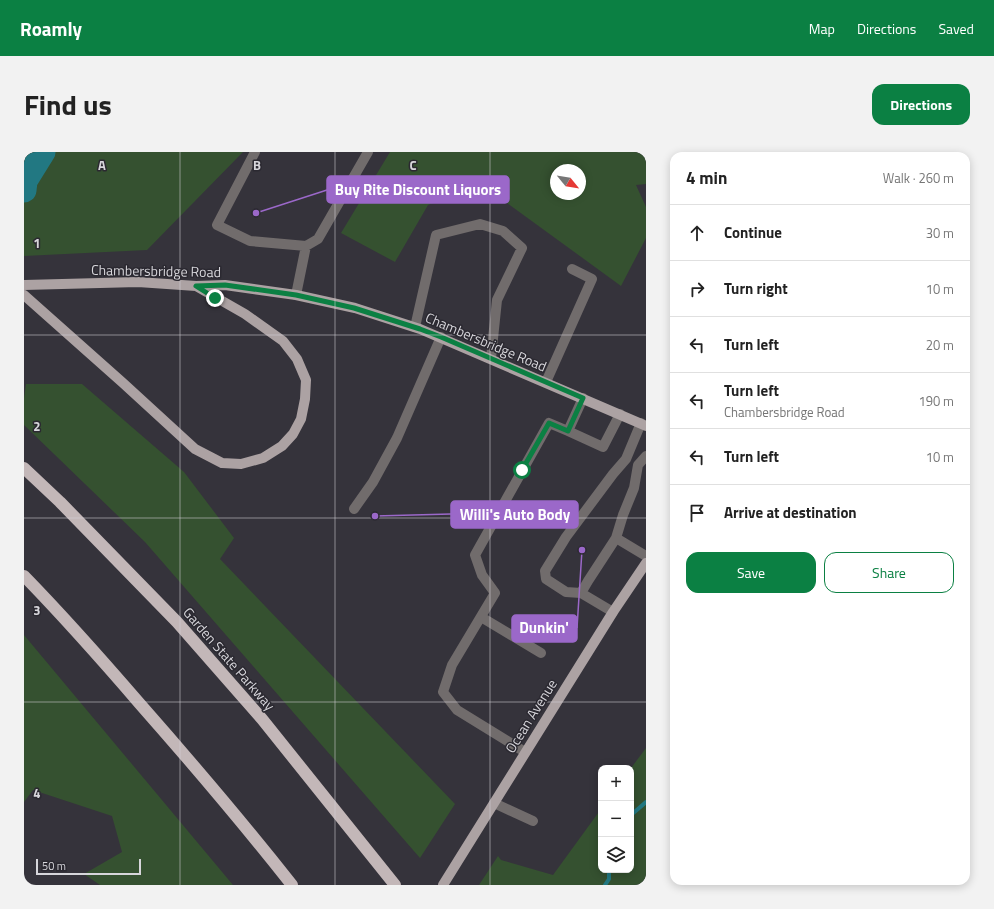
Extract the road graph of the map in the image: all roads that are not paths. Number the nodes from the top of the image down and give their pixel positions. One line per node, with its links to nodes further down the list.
1 (255, 152): 3 (lane)
2 (368, 152): 3 (lane)
3 (306, 246): 8 (lane)
4 (572, 269): 12 (lane)
5 (24, 285): 6 (main road, Chambersbridge Road)
6 (196, 286): 7 (main road); 8 (main road, Chambersbridge Road)
7 (24, 295)
8 (296, 295): 9 (main road, Chambersbridge Road)
9 (416, 327): 10 (main road, Chambersbridge Road); 11 (lane)
10 (441, 337): 11 (main road, Chambersbridge Road); 21 (lane)
11 (490, 358): 12 (main road, Chambersbridge Road)
12 (546, 382): 13 (main road, Chambersbridge Road)
13 (583, 398): 14 (main road, Chambersbridge Road); 16 (lane)
14 (620, 414): 15 (main road, Chambersbridge Road); 16 (lane)
15 (643, 424): 18 (lane)
16 (568, 431): 28 (lane)
17 (646, 456): 19 (lane)
18 (626, 459): 19 (lane); 26 (lane)
19 (638, 466): 22 (lane)
20 (24, 468): 34 (highway, Garden State Parkway)
21 (354, 509)
22 (616, 538): 23 (lane); 26 (lane)
23 (646, 556)
24 (646, 563): 27 (main road, Ocean Avenue)
25 (26, 578): 33 (highway)
26 (581, 593): 27 (lane)
27 (613, 612): 30 (main road, Ocean Avenue)
28 (481, 617): 29 (lane); 30 (lane)
29 (541, 653)
30 (525, 752): 31 (main road, Ocean Avenue)
31 (494, 803): 32 (lane); 35 (main road, Ocean Avenue)
32 (533, 821)
33 (292, 885)
34 (395, 885)
35 (442, 885)

